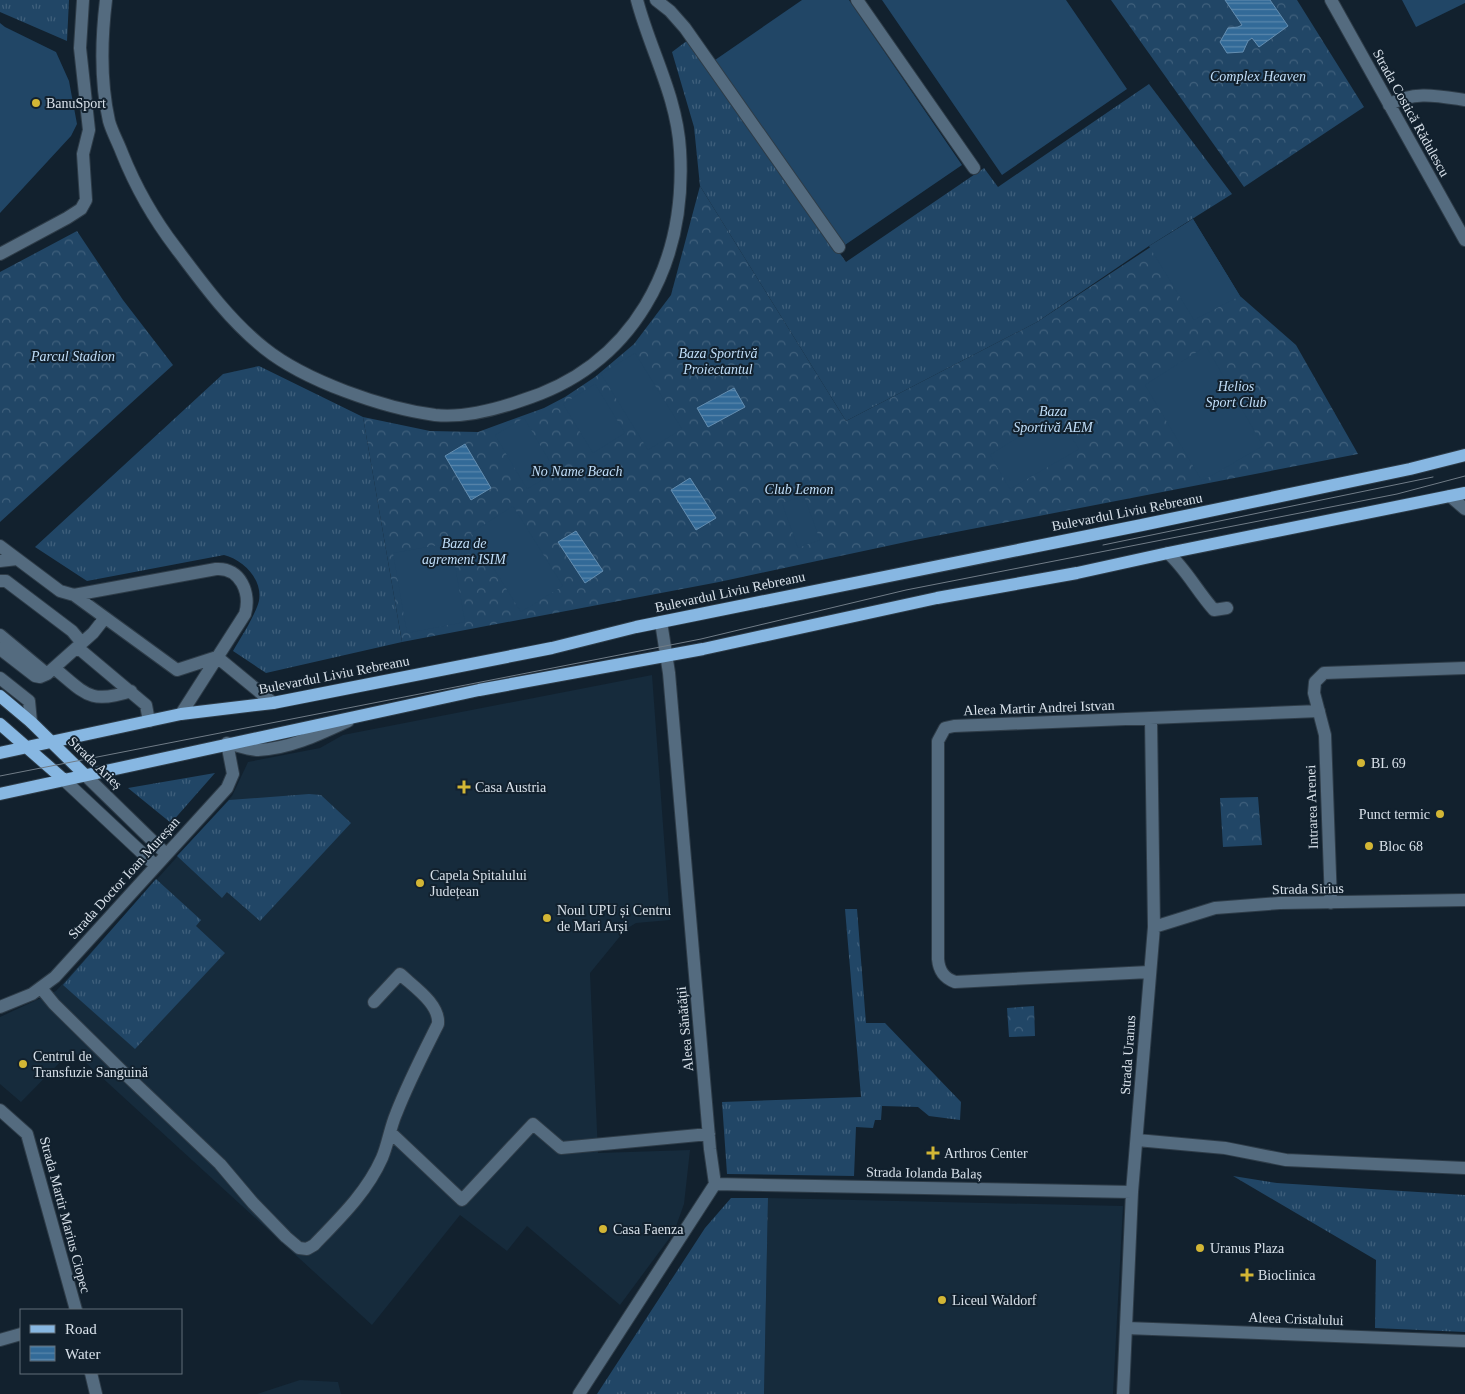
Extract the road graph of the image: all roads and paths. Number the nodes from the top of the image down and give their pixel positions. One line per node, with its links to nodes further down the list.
1 (83, 0): 12 (street)
2 (106, 0): 3 (street)
3 (637, 0)
4 (656, 0): 11 (street)
5 (857, 0): 9 (street)
6 (1331, 0): 8 (street, Strada Costică Rădulescu)
7 (1465, 100): 8 (street)
8 (1389, 105): 10 (street, Strada Costică Rădulescu)
9 (974, 168)
10 (1465, 240)
11 (839, 247)
12 (0, 254)
13 (1465, 455): 25 (main road, Bulevardul Liviu Rebreanu)
14 (1465, 493): 15 (main road)
15 (1450, 496): 16 (street); 18 (main road)
16 (1465, 509)
17 (0, 546): 19 (street)
18 (1168, 552): 23 (street); 29 (main road)
19 (17, 559): 20 (street); 22 (street)
20 (0, 561)
21 (0, 581): 27 (street)
22 (74, 595): 24 (street); 30 (street)
23 (1226, 608)
24 (104, 618): 27 (street); 30 (street)
25 (661, 622): 29 (street, Aleea Sănătății); 36 (main road, Bulevardul Liviu Rebreanu)
26 (0, 635): 32 (street)
27 (79, 645): 32 (street); 34 (street)
28 (0, 649): 32 (street)
29 (667, 656): 44 (main road); 61 (street, Aleea Sănătății)
30 (217, 657): 36 (street); 38 (street)
31 (1465, 668): 37 (street)
32 (51, 671): 34 (street)
33 (0, 678): 41 (street)
34 (131, 691): 40 (street)
35 (0, 696): 41 (main road, Strada Arieș)
36 (273, 703): 38 (main road, Bulevardul Liviu Rebreanu)
37 (1319, 711): 39 (street, Aleea Martir Andrei Istvan); 53 (street, Intrarea Arenei)
38 (181, 714): 40 (main road, Bulevardul Liviu Rebreanu)
39 (1151, 719): 54 (street, Strada Uranus); 55 (street, Aleea Martir Andrei Istvan)
40 (150, 721): 43 (main road, Bulevardul Liviu Rebreanu)
41 (31, 722): 43 (main road, Strada Arieș)
42 (0, 724): 45 (main road)
43 (51, 742): 45 (main road, Bulevardul Liviu Rebreanu); 47 (main road, Strada Arieș)
44 (227, 743): 47 (main road); 50 (street, Strada Doctor Ioan Mureșan)
45 (26, 747): 46 (main road, Bulevardul Liviu Rebreanu); 48 (main road)
46 (0, 753)
47 (85, 775): 48 (main road); 50 (street, Strada Arieș)
48 (63, 780): 49 (main road); 51 (street)
49 (0, 794)
50 (166, 854): 51 (street, Strada Doctor Ioan Mureșan)
51 (156, 866): 56 (street, Strada Doctor Ioan Mureșan)
52 (1465, 900): 53 (street, Strada Sirius)
53 (1331, 903): 54 (street, Strada Sirius)
54 (1154, 927): 55 (street, Strada Uranus)
55 (1149, 972): 62 (street, Strada Uranus)
56 (41, 988): 58 (street, Strada Doctor Ioan Mureșan); 60 (street)
57 (374, 1002): 60 (street)
58 (0, 1007)
59 (0, 1110): 66 (street, Strada Martir Marius Ciopec)
60 (390, 1132): 61 (street)
61 (709, 1134): 64 (street, Aleea Sănătății)
62 (1136, 1140): 63 (street); 65 (street, Strada Uranus)
63 (1465, 1168)
64 (715, 1184): 65 (street, Strada Iolanda Balaș); 73 (street)
65 (1132, 1192): 67 (street, Strada Uranus)
66 (76, 1309)
67 (1126, 1328): 70 (street, Aleea Cristalului); 74 (street, Strada Uranus)
68 (20, 1334): 69 (street)
69 (0, 1340)
70 (1465, 1341)
71 (91, 1374): 72 (street)
72 (96, 1394)
73 (579, 1394)
74 (1123, 1394)

